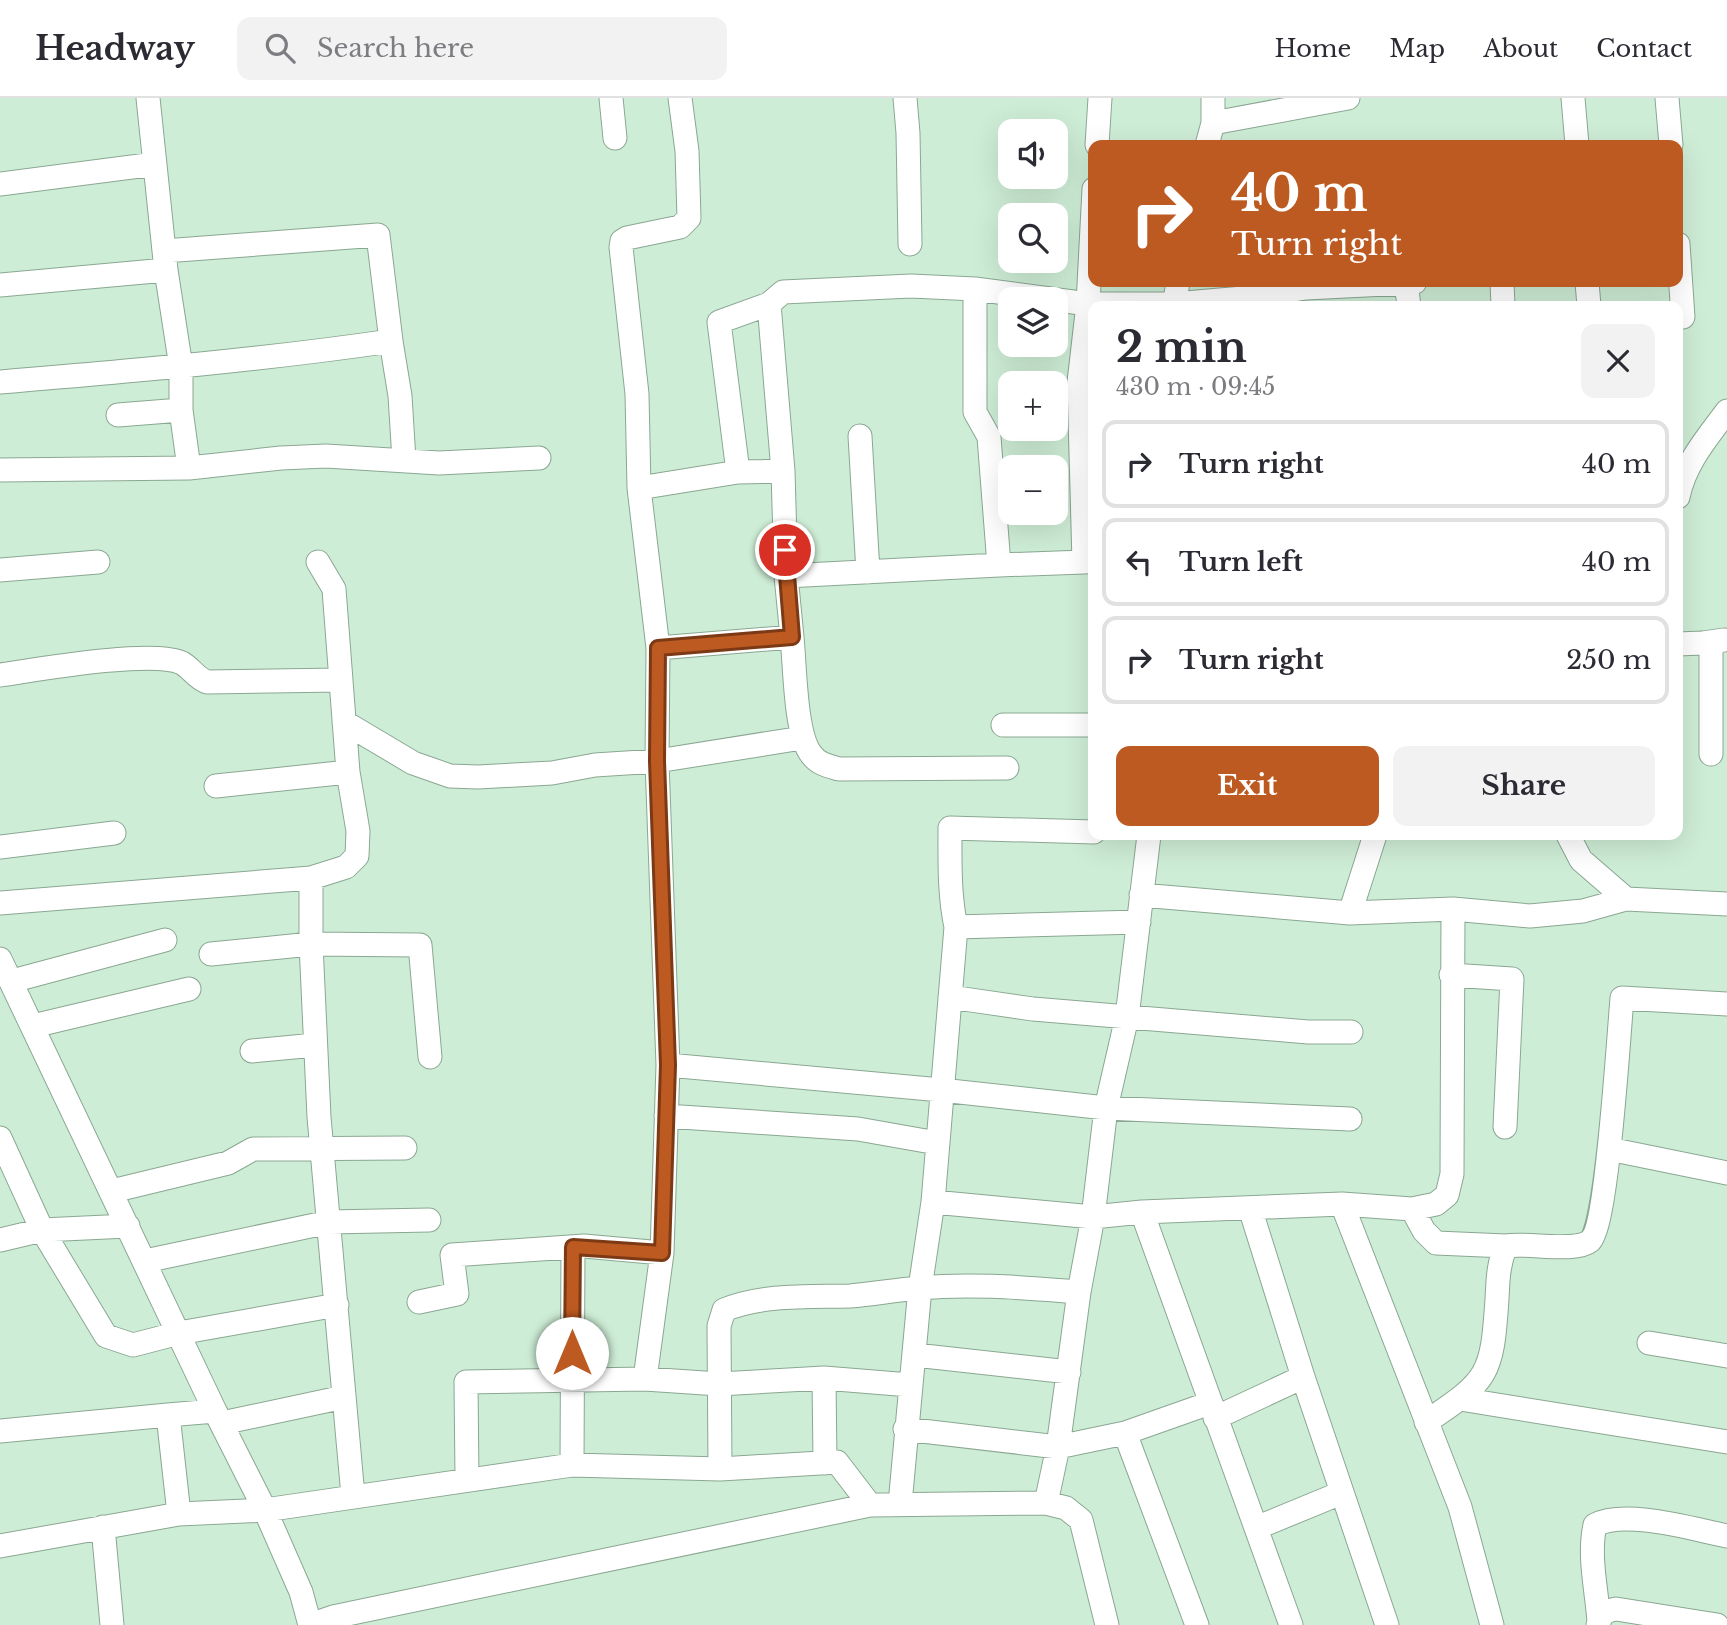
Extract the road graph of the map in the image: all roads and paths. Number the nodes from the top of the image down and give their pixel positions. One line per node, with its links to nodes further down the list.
1 (148, 98): 15 (street)
2 (611, 98): 11 (street)
3 (680, 98): 43 (street)
4 (905, 98): 17 (street)
5 (1100, 98): 12 (street)
6 (1213, 98): 10 (street)
7 (1348, 98): 10 (street)
8 (1573, 98): 13 (street)
9 (1667, 98): 14 (street)
10 (1210, 134)
11 (615, 138)
12 (1097, 140)
13 (1577, 140)
14 (1671, 140)
15 (155, 164): 16 (street); 18 (street)
16 (0, 184)
17 (910, 244)
18 (165, 261): 19 (street); 29 (street); 30 (street)
19 (0, 285)
20 (1376, 287): 23 (street)
21 (975, 289): 27 (street); 28 (street); 48 (street)
22 (1175, 297): 24 (street); 25 (street)
23 (1308, 297): 26 (street)
24 (1117, 301)
25 (1196, 301)
26 (1253, 301)
27 (1088, 303): 44 (street)
28 (769, 304): 40 (street); 41 (street)
29 (391, 341): 30 (street); 37 (street)
30 (181, 367): 31 (street); 32 (street)
31 (0, 382)
32 (181, 410): 34 (street); 38 (street)
33 (1727, 411): 42 (street)
34 (118, 415)
35 (860, 436): 50 (street)
36 (539, 458): 37 (street)
37 (404, 460): 38 (street)
38 (189, 468): 39 (street)
39 (0, 470)
40 (783, 471): 41 (street); 51 (street)
41 (738, 472): 43 (street)
42 (1683, 480)
43 (639, 488): 55 (street)
44 (1088, 543)
45 (1088, 561): 48 (street)
46 (97, 562): 49 (street)
47 (318, 562): 57 (street)
48 (999, 565): 50 (street)
49 (0, 570)
50 (868, 572): 51 (street)
51 (786, 576): 52 (street)
52 (792, 637): 55 (street); 61 (street)
53 (1719, 641): 54 (street); 62 (street)
54 (1683, 644)
55 (658, 648): 63 (street)
56 (0, 676): 57 (street)
57 (340, 680): 58 (street)
58 (344, 722): 63 (street); 65 (street)
59 (1003, 725): 60 (street)
60 (1088, 725)
61 (802, 738): 63 (street); 64 (street)
62 (1711, 754)
63 (657, 761): 97 (street)
64 (1007, 768)
65 (348, 772): 66 (street); 73 (street)
66 (216, 786)
67 (1088, 832): 81 (street)
68 (114, 833): 72 (street)
69 (1148, 840): 74 (street)
70 (1372, 840): 79 (street)
71 (1570, 840): 75 (street)
72 (0, 847)
73 (311, 878): 76 (street); 83 (street)
74 (1141, 895): 79 (street); 80 (street)
75 (1626, 899): 77 (street); 78 (street)
76 (0, 903)
77 (1727, 904)
78 (1453, 909): 79 (street); 86 (street)
79 (1350, 913)
80 (1139, 922): 81 (street); 91 (street)
81 (956, 927): 89 (street)
82 (165, 940): 87 (street)
83 (311, 944): 84 (street); 94 (street); 96 (street)
84 (211, 954)
85 (0, 959): 87 (street)
86 (1451, 975): 102 (street); 113 (street)
87 (12, 981): 92 (street)
88 (189, 989): 92 (street)
89 (950, 997): 91 (street); 98 (street)
90 (1727, 1004): 107 (street)
91 (1127, 1017): 93 (street); 99 (street)
92 (33, 1027): 109 (street)
93 (1351, 1032)
94 (316, 1045): 95 (street); 106 (street)
95 (252, 1051)
96 (430, 1057)
97 (668, 1065): 98 (street); 100 (street)
98 (941, 1090): 99 (street); 104 (street)
99 (1106, 1108): 101 (street); 115 (street)
100 (666, 1116): 104 (street); 123 (street)
101 (1350, 1119)
102 (1506, 1127)
103 (0, 1138): 119 (street)
104 (937, 1143): 110 (street)
105 (405, 1147): 106 (street)
106 (322, 1149): 109 (street); 117 (street)
107 (1609, 1149): 108 (street); 121 (street)
108 (1727, 1172)
109 (111, 1191): 118 (street)
110 (933, 1202): 115 (street); 125 (street)
111 (1342, 1204): 112 (street); 113 (street); 145 (street)
112 (1250, 1208): 114 (street); 134 (street)
113 (1412, 1209): 121 (street)
114 (1142, 1212): 115 (street); 142 (street)
115 (1093, 1217): 126 (street)
116 (429, 1220): 117 (street)
117 (329, 1222): 124 (street); 128 (street)
118 (128, 1226): 119 (street); 124 (street)
119 (42, 1230): 120 (street); 129 (street)
120 (0, 1240)
121 (1506, 1246): 141 (street)
122 (573, 1247): 123 (street); 127 (street); 137 (street)
123 (662, 1253): 136 (street)
124 (145, 1261): 129 (street)
125 (920, 1288): 126 (street); 131 (street); 138 (street)
126 (1079, 1292): 133 (street)
127 (419, 1302)
128 (337, 1305): 129 (street); 140 (street)
129 (179, 1333): 144 (street)
130 (1649, 1343): 132 (street)
131 (915, 1355): 133 (street); 139 (street)
132 (1727, 1356)
133 (1069, 1372): 150 (street)
134 (1303, 1377): 142 (street); 155 (street)
135 (824, 1378): 138 (street); 139 (street); 151 (street)
136 (645, 1379): 137 (street); 138 (street)
137 (572, 1380): 152 (street); 154 (street)
138 (719, 1384): 153 (street)
139 (909, 1385): 146 (street)
140 (344, 1397): 144 (street); 156 (street)
141 (1460, 1399): 145 (street); 149 (street)
142 (1212, 1410): 148 (street); 163 (street)
143 (168, 1415): 144 (street); 147 (street); 161 (street)
144 (219, 1417): 160 (street)
145 (1426, 1422): 173 (street)
146 (905, 1429): 150 (street); 158 (street)
147 (0, 1431)
148 (1125, 1433): 150 (street); 170 (street)
149 (1727, 1442)
150 (1058, 1447): 157 (street)
151 (825, 1463): 153 (street); 159 (street)
152 (572, 1465): 153 (street); 154 (street)
153 (720, 1469)
154 (467, 1479): 156 (street)
155 (1341, 1493): 163 (street); 172 (street)
156 (353, 1496): 160 (street)
157 (1046, 1503): 158 (street); 169 (street)
158 (900, 1504): 159 (street)
159 (870, 1505): 168 (street)
160 (265, 1510): 161 (street); 168 (street)
161 (179, 1514): 162 (street)
162 (103, 1527): 165 (street); 167 (street)
163 (1256, 1528): 171 (street)
164 (1727, 1536): 166 (street)
165 (0, 1546)
166 (1598, 1623): 174 (street)
167 (112, 1625)
168 (310, 1625)
169 (1107, 1625)
170 (1197, 1625)
171 (1292, 1625)
172 (1387, 1625)
173 (1492, 1625)
174 (1717, 1625)

